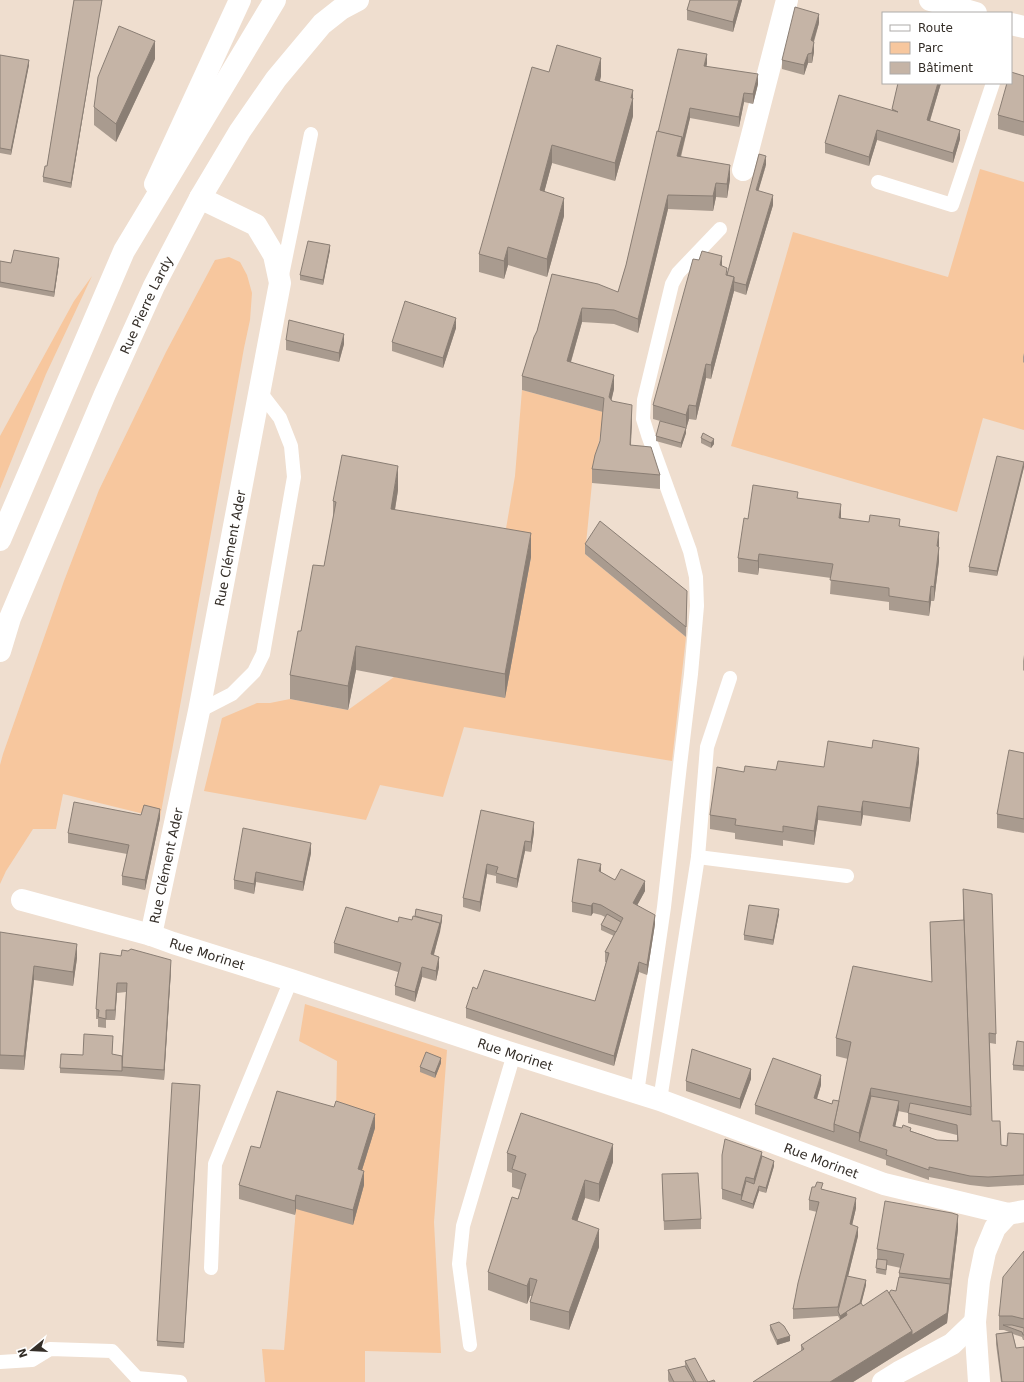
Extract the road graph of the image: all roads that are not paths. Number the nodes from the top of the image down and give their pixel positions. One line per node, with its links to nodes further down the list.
1 (240, 0): 13 (street)
2 (275, 0): 13 (street)
3 (358, 0): 11 (street, Rue Pierre Lardy)
4 (787, 0): 9 (street)
5 (930, 0): 6 (street)
6 (972, 12)
7 (993, 84): 10 (lane)
8 (311, 134): 14 (lane)
9 (743, 170)
10 (878, 182)
11 (200, 198): 14 (street, Rue Clément Ader); 17 (street, Rue Pierre Lardy)
12 (720, 229): 26 (lane)
13 (124, 251): 16 (street)
14 (280, 283): 15 (street, Rue Clément Ader)
15 (260, 392): 19 (street, Rue Clément Ader); 19 (lane)
16 (0, 540)
17 (0, 650)
18 (730, 678): 20 (lane)
19 (199, 711): 23 (street, Rue Clément Ader)
20 (698, 857): 21 (lane); 27 (lane)
21 (847, 876)
22 (22, 900): 23 (street, Rue Morinet)
23 (151, 935): 24 (street, Rue Morinet)
24 (291, 980): 25 (street, Rue Morinet); 29 (lane)
25 (514, 1054): 26 (street, Rue Morinet); 31 (lane)
26 (637, 1093): 27 (street, Rue Morinet)
27 (660, 1100): 28 (street, Rue Morinet)
28 (1016, 1213): 30 (street)
29 (211, 1268)
30 (975, 1322): 34 (street); 35 (street)
31 (470, 1345)
32 (0, 1362): 33 (lane)
33 (180, 1382)
34 (883, 1382)
35 (979, 1382)

